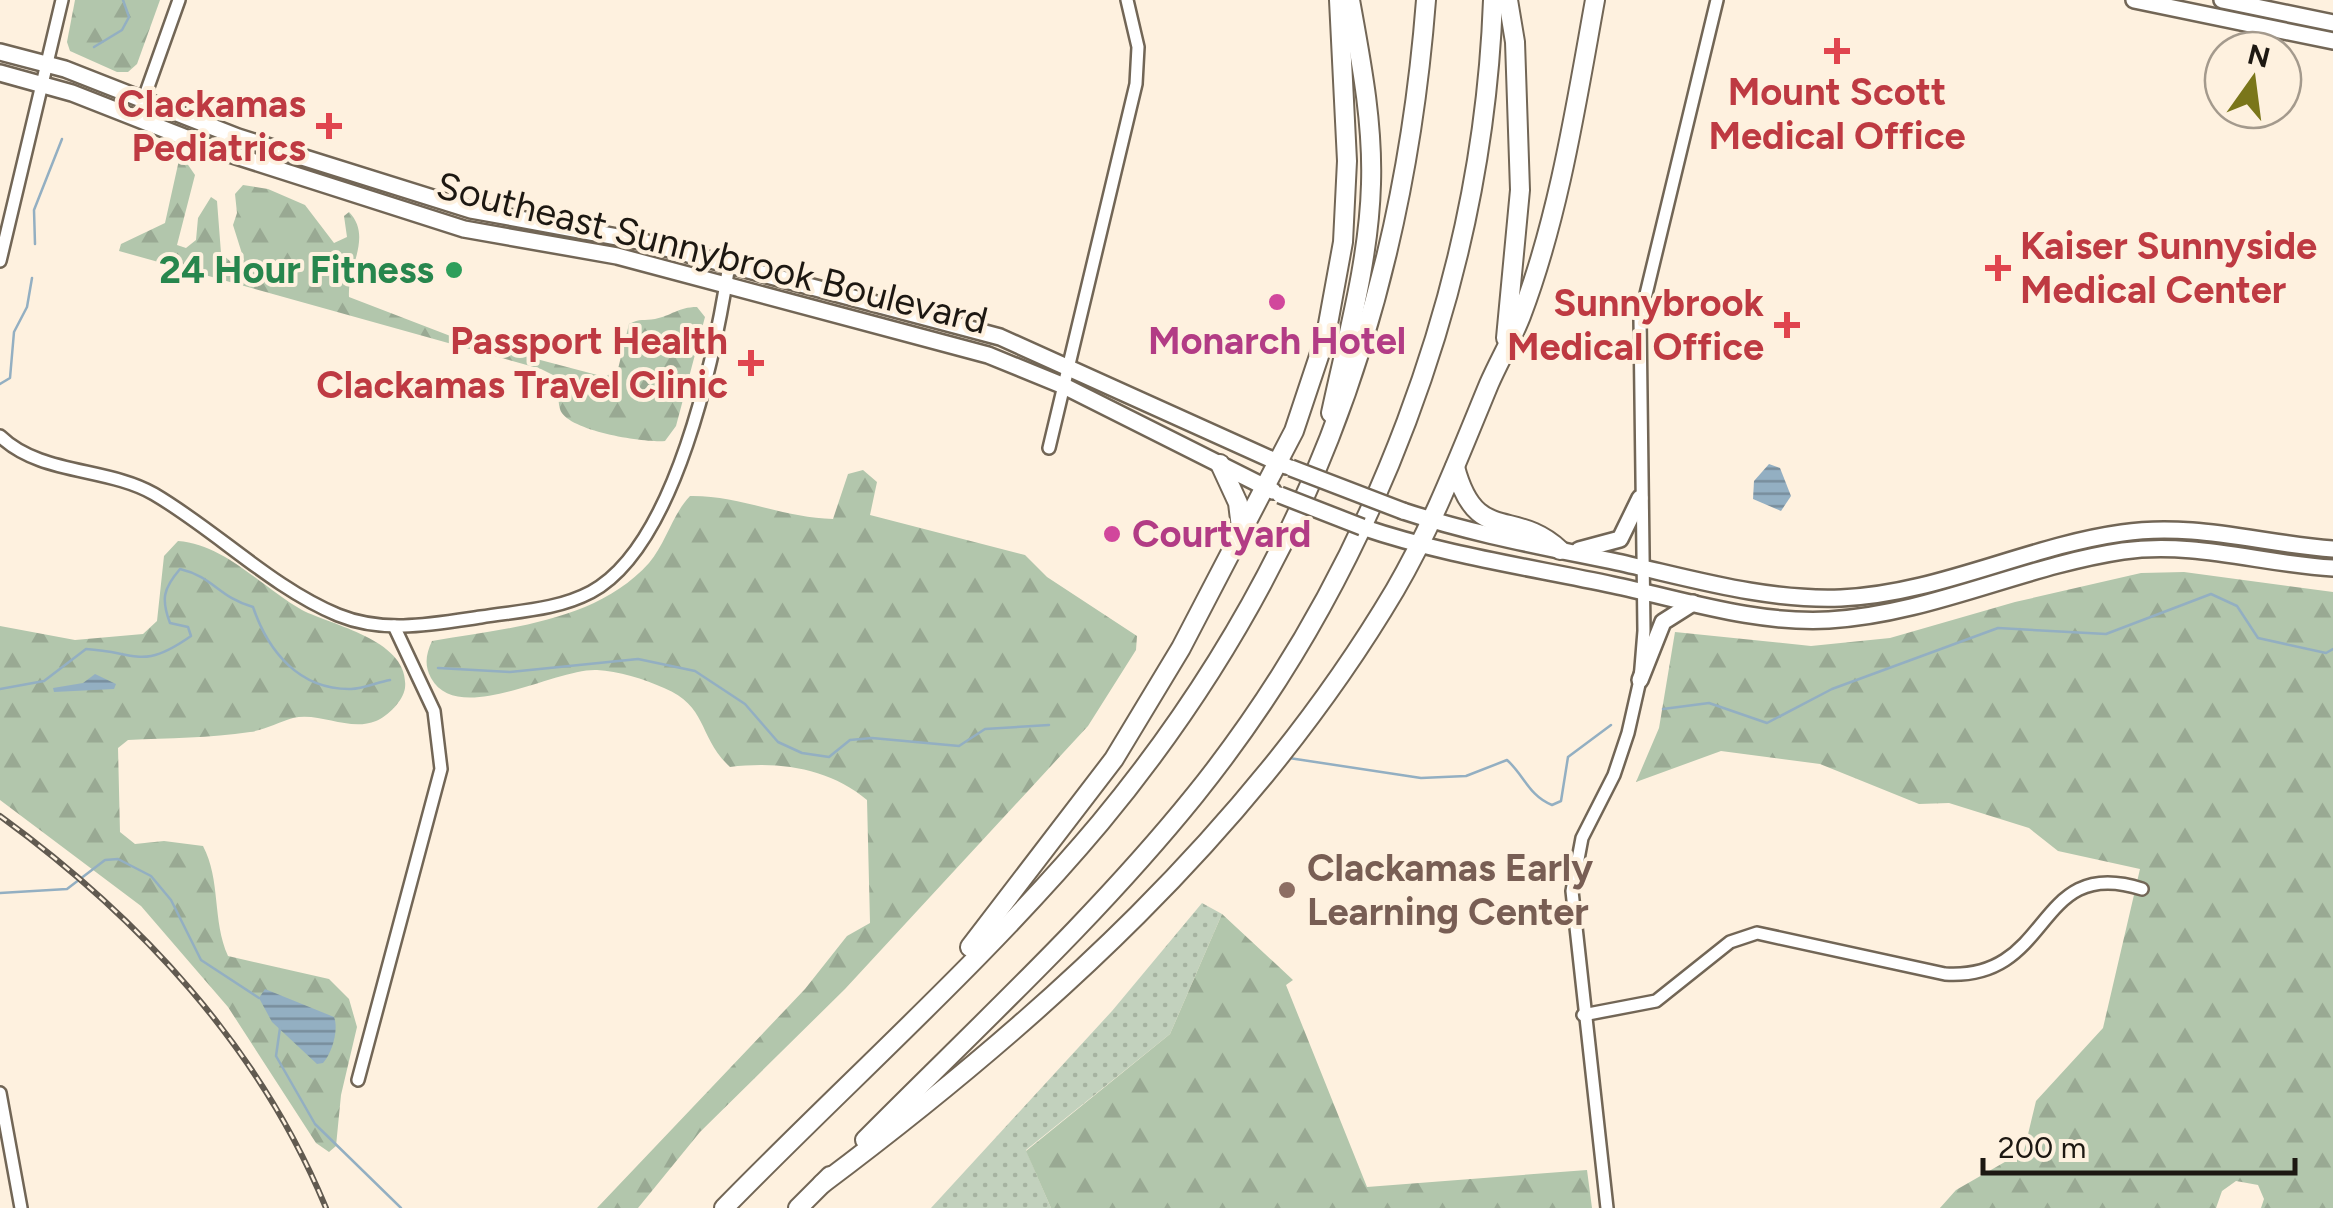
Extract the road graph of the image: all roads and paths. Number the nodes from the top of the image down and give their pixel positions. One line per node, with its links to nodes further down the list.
1 (62, 0): 16 (street)
2 (178, 0): 19 (street)
3 (1127, 0): 26 (street)
4 (1339, 0): 31 (highway)
5 (1350, 0): 32 (highway)
6 (1426, 0): 32 (highway)
7 (1492, 0): 54 (highway)
8 (1508, 0): 25 (highway)
9 (1594, 0): 25 (highway)
10 (1717, 0): 35 (street)
11 (2134, 0): 14 (main road)
12 (2227, 0): 13 (main road)
13 (2333, 22)
14 (2333, 41)
15 (0, 52): 16 (main road, Southeast Sunnybrook Boulevard)
16 (48, 65): 18 (street); 19 (main road, Southeast Sunnybrook Boulevard)
17 (0, 73): 18 (main road, Southeast Sunnybrook Boulevard)
18 (43, 84): 20 (street); 22 (main road, Southeast Sunnybrook Boulevard)
19 (144, 100): 21 (main road, Southeast Sunnybrook Boulevard)
20 (0, 262)
21 (729, 265): 22 (street); 23 (main road, Southeast Sunnybrook Boulevard)
22 (726, 285): 24 (main road, Southeast Sunnybrook Boulevard); 47 (street)
23 (944, 322): 24 (main road); 26 (main road, Southeast Sunnybrook Boulevard)
24 (898, 330): 27 (main road, Southeast Sunnybrook Boulevard)
25 (1506, 344): 33 (highway)
26 (1069, 366): 27 (street); 31 (main road, Southeast Sunnybrook Boulevard)
27 (1064, 386): 29 (street); 30 (main road, Southeast Sunnybrook Boulevard)
28 (0, 436): 47 (street)
29 (1049, 448)
30 (1220, 464): 34 (main road, Southeast Sunnybrook Boulevard); 37 (highway)
31 (1286, 466): 34 (highway); 36 (main road, Southeast Sunnybrook Boulevard, bridge)
32 (1320, 468): 50 (highway)
33 (1455, 468): 36 (highway); 41 (highway)
34 (1274, 492): 37 (highway); 38 (main road, Southeast Sunnybrook Boulevard, bridge)
35 (1640, 498): 41 (main road); 42 (street)
36 (1432, 520): 38 (highway); 41 (main road, Southeast Sunnybrook Boulevard)
37 (1242, 536): 50 (highway)
38 (1420, 545): 44 (main road, Southeast Sunnybrook Boulevard); 54 (highway)
39 (2055, 547): 40 (main road, Southeast Sunnybrook Boulevard); 42 (main road, Southeast Sunnybrook Boulevard); 45 (main road)
40 (2333, 549)
41 (1566, 551): 42 (main road, Southeast Sunnybrook Boulevard)
42 (1641, 568): 44 (street)
43 (2333, 568): 45 (main road, Southeast Sunnybrook Boulevard)
44 (1642, 592): 46 (main road, Southeast Sunnybrook Boulevard); 48 (street)
45 (1961, 592): 46 (main road, Southeast Sunnybrook Boulevard)
46 (1692, 603): 48 (main road)
47 (394, 626): 52 (street)
48 (1640, 680): 51 (street)
49 (2142, 889): 51 (street)
50 (918, 1012): 56 (highway)
51 (1583, 1015): 58 (street)
52 (358, 1080)
53 (0, 1093): 55 (street)
54 (822, 1184): 57 (highway)
55 (21, 1208)
56 (724, 1208)
57 (798, 1208)
58 (1607, 1208)

